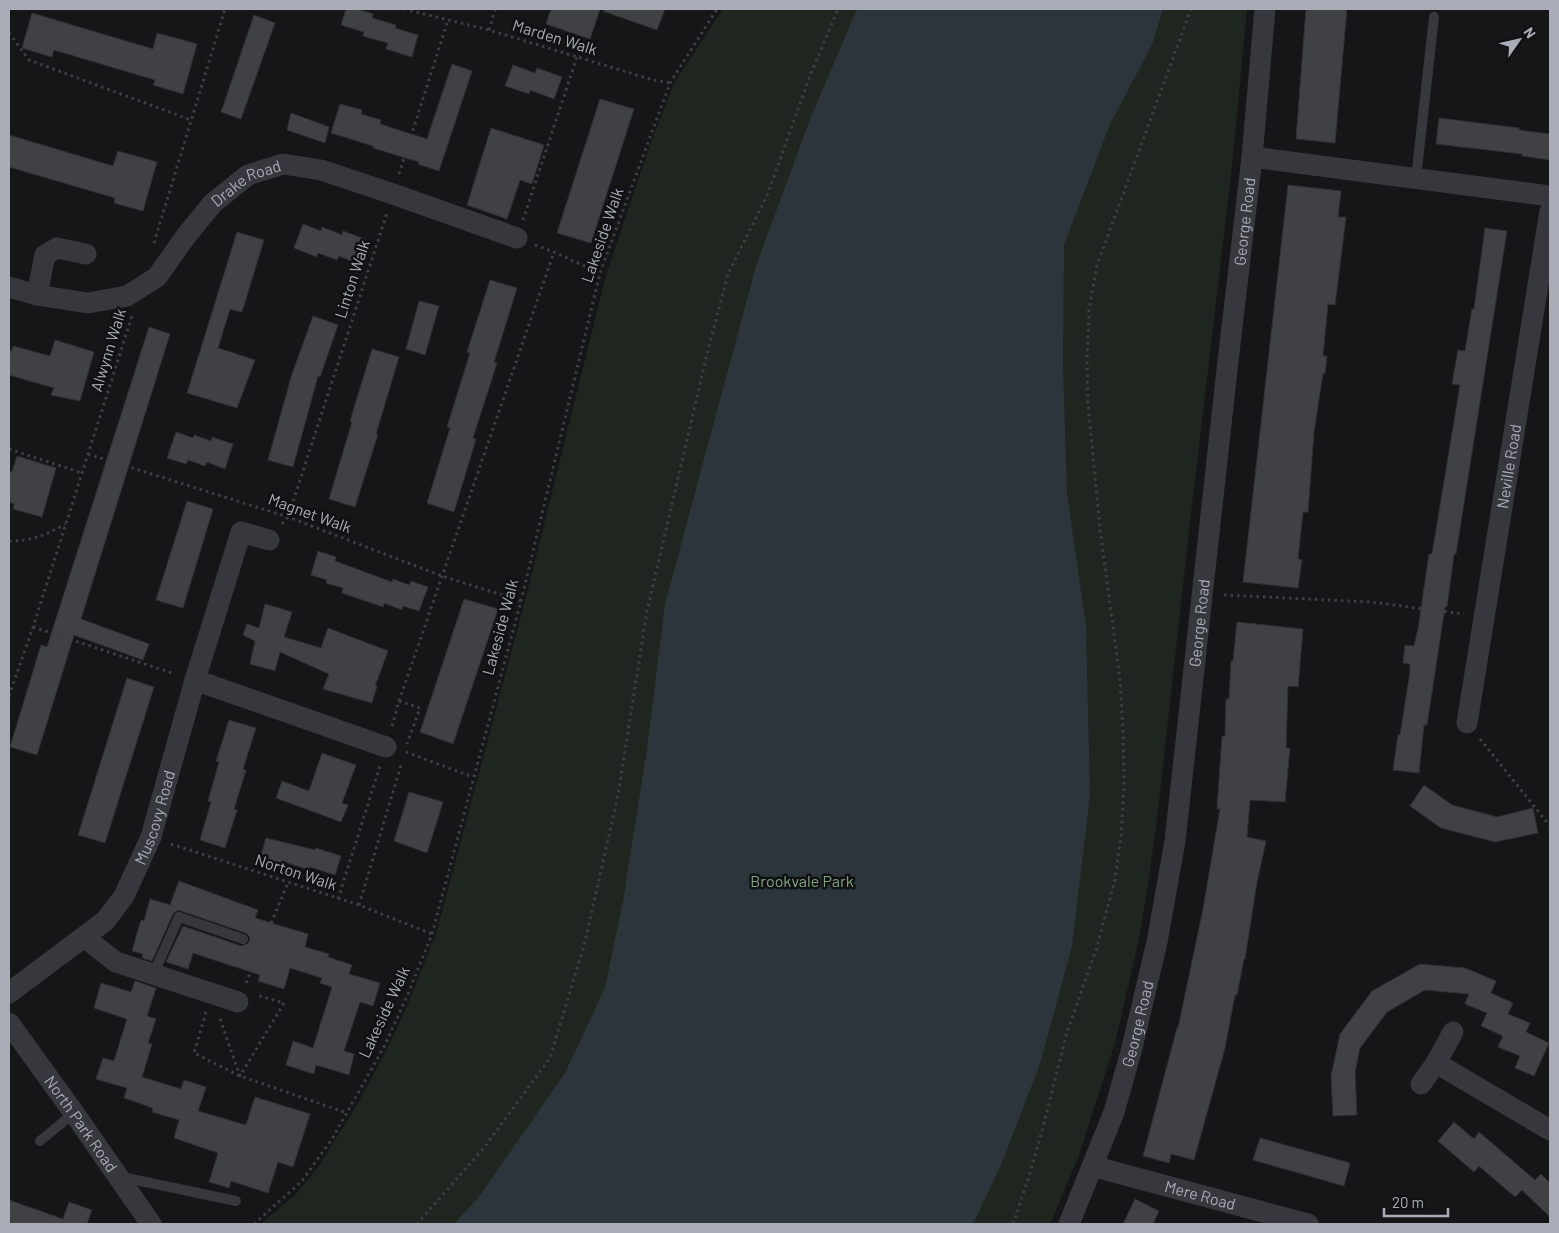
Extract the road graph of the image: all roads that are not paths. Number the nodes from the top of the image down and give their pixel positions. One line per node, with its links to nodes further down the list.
1 (1265, 9): 3 (street, George Road)
2 (1434, 17): 4 (lane)
3 (1252, 157): 4 (street); 27 (street, George Road)
4 (1416, 178): 5 (street)
5 (1550, 196)
6 (1550, 211): 13 (street, Neville Road)
7 (517, 238): 10 (street, Drake Road)
8 (86, 254): 10 (street)
9 (9, 287): 10 (street, Drake Road)
10 (37, 295)
11 (269, 540): 12 (street, Muscovy Road)
12 (195, 680): 14 (street); 15 (street, Muscovy Road)
13 (1467, 723)
14 (396, 749)
15 (86, 938): 17 (street); 18 (street, Muscovy Road)
16 (243, 939): 17 (lane)
17 (154, 975): 19 (street)
18 (9, 993)
19 (240, 997)
20 (9, 1023): 24 (street, North Park Road)
21 (1453, 1032): 22 (street)
22 (1436, 1063): 23 (street); 25 (street)
23 (1421, 1084)
24 (74, 1112): 26 (lane); 28 (street, North Park Road)
25 (1550, 1130)
26 (40, 1142)
27 (1092, 1166): 31 (street, George Road); 32 (street, Mere Road)
28 (118, 1177): 29 (lane); 30 (street, North Park Road)
29 (236, 1200)
30 (151, 1224)
31 (1069, 1224)
32 (1308, 1224)

